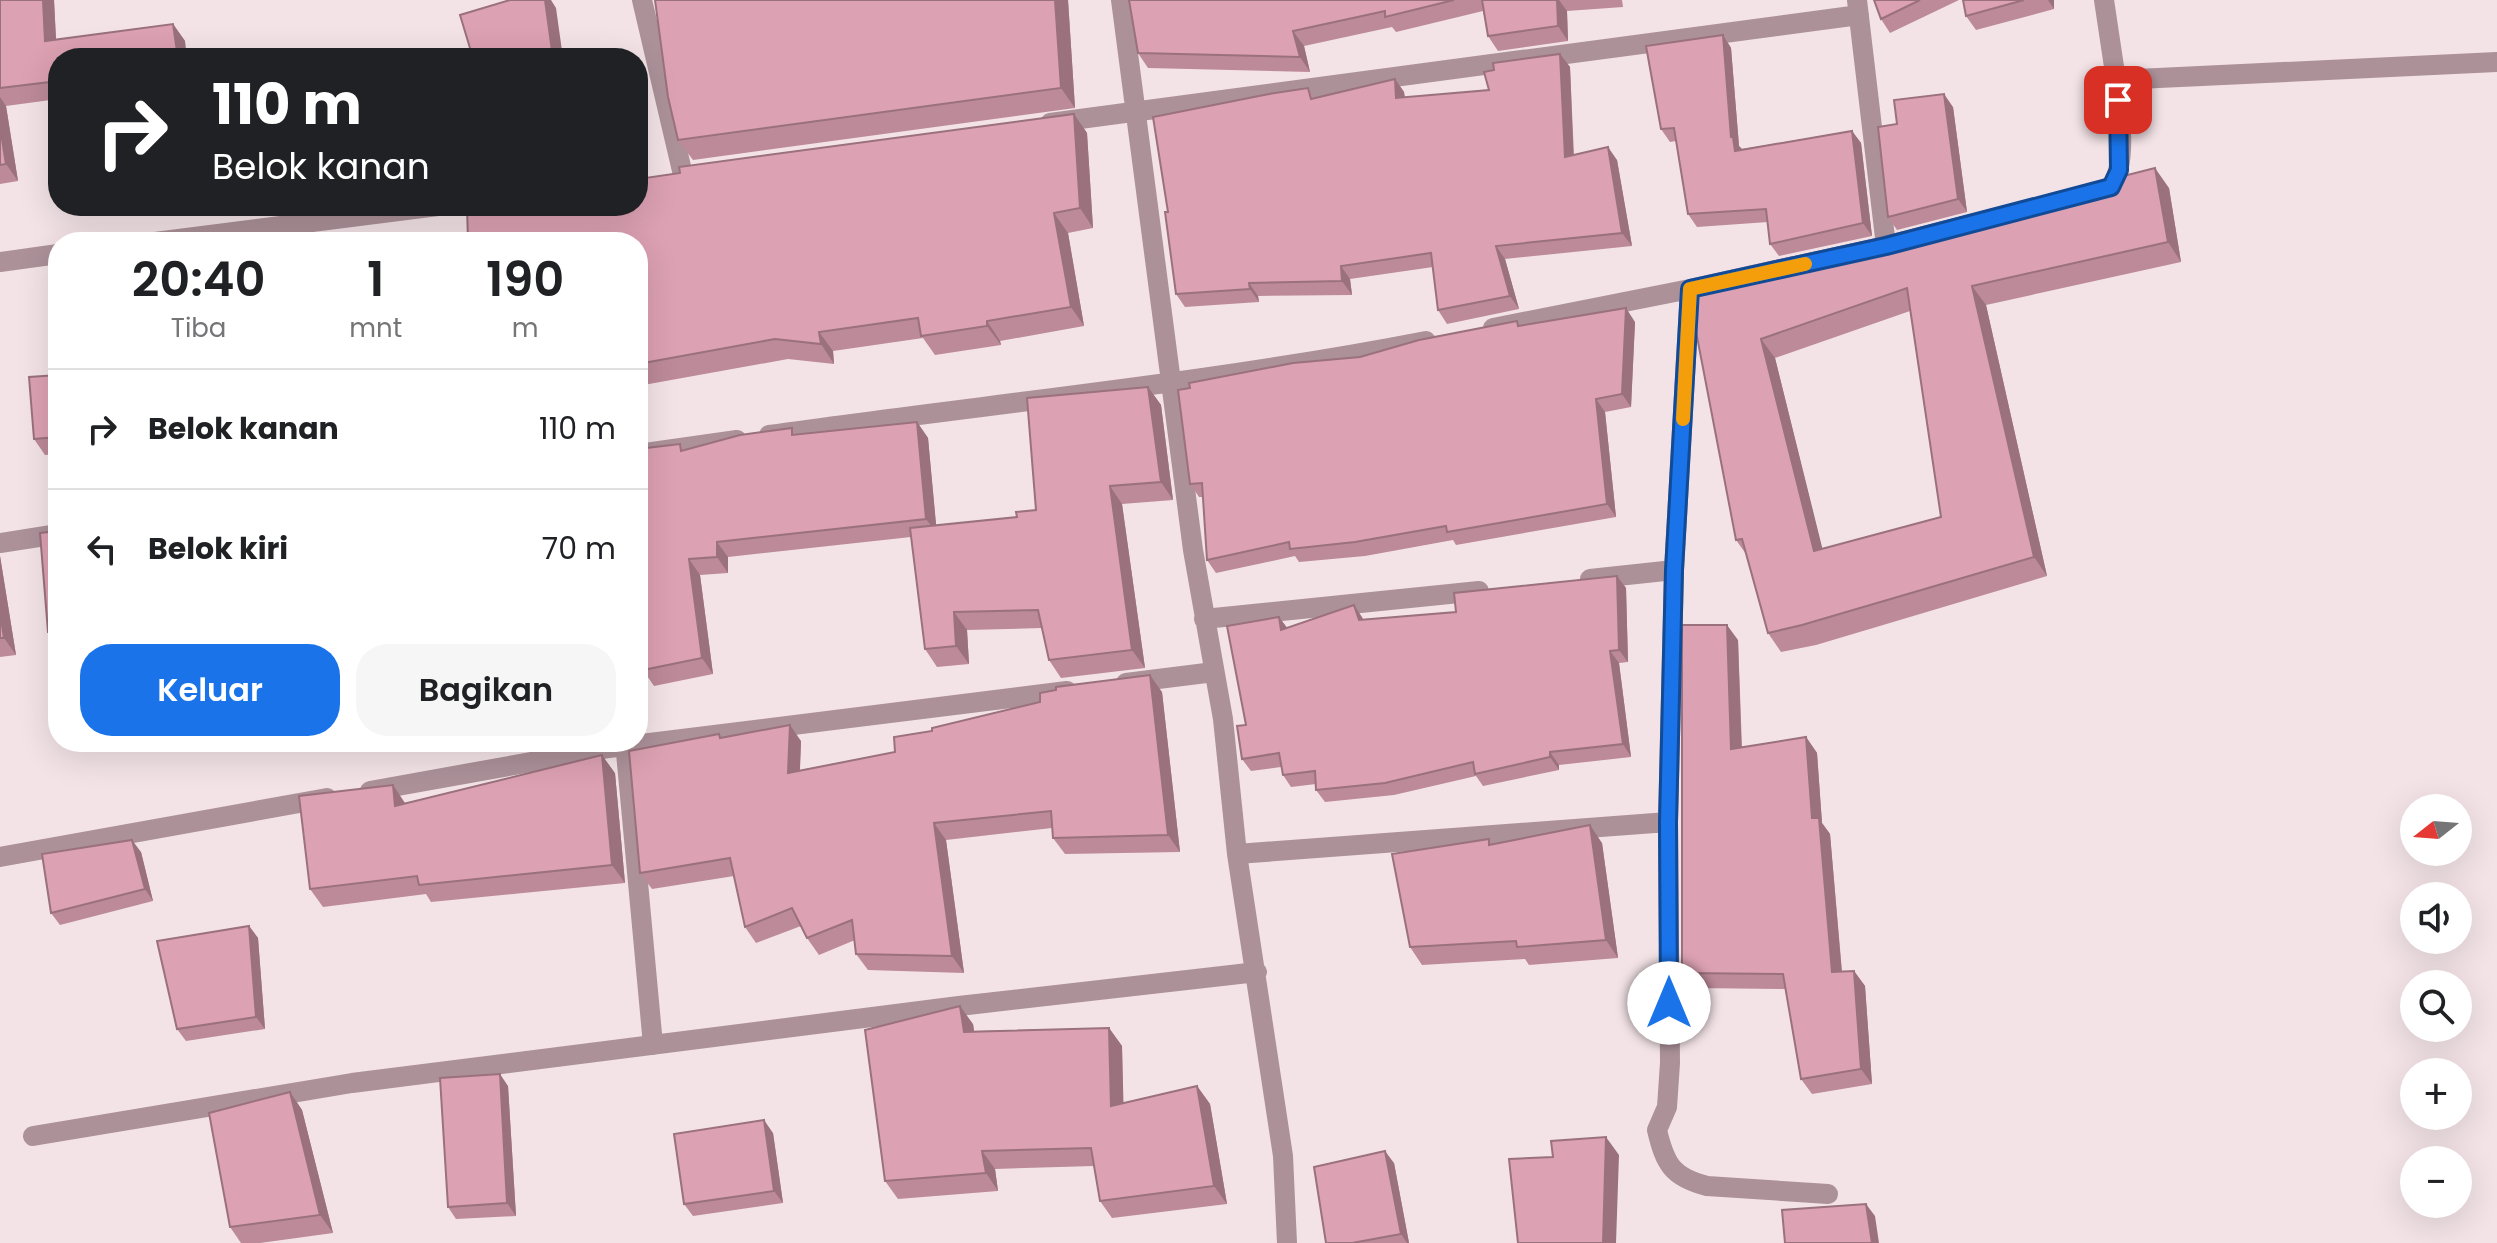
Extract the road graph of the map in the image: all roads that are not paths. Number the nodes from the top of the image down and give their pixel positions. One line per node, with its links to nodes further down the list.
1 (642, 0): 9 (street)
2 (1121, 0): 7 (street)
3 (2104, 0): 6 (street)
4 (1858, 8): 7 (street); 13 (street)
5 (2497, 62): 6 (street)
6 (2116, 80): 10 (street)
7 (1135, 112): 8 (street); 20 (street)
8 (1026, 127)
9 (683, 175)
10 (2084, 195)
11 (359, 216): 12 (street)
12 (234, 232)
13 (1886, 246)
14 (48, 255): 15 (street)
15 (0, 262)
16 (1811, 262): 17 (street)
17 (1690, 289): 18 (street); 24 (street)
18 (1474, 332)
19 (1443, 338): 20 (street)
20 (1171, 383): 21 (street); 27 (street)
21 (648, 453)
22 (48, 536): 23 (street)
23 (0, 543)
24 (1674, 570): 25 (street); 32 (street)
25 (1564, 582)
26 (1502, 588): 27 (street)
27 (1204, 619): 28 (street)
28 (1214, 672): 29 (street); 33 (street)
29 (648, 741)
30 (582, 752): 34 (street)
31 (627, 752): 36 (street)
32 (1668, 822): 33 (street); 38 (street)
33 (1237, 854): 35 (street)
34 (0, 857)
35 (1257, 972): 36 (street); 39 (street)
36 (653, 1045): 37 (street)
37 (33, 1136)
38 (1828, 1194)
39 (1287, 1243)

